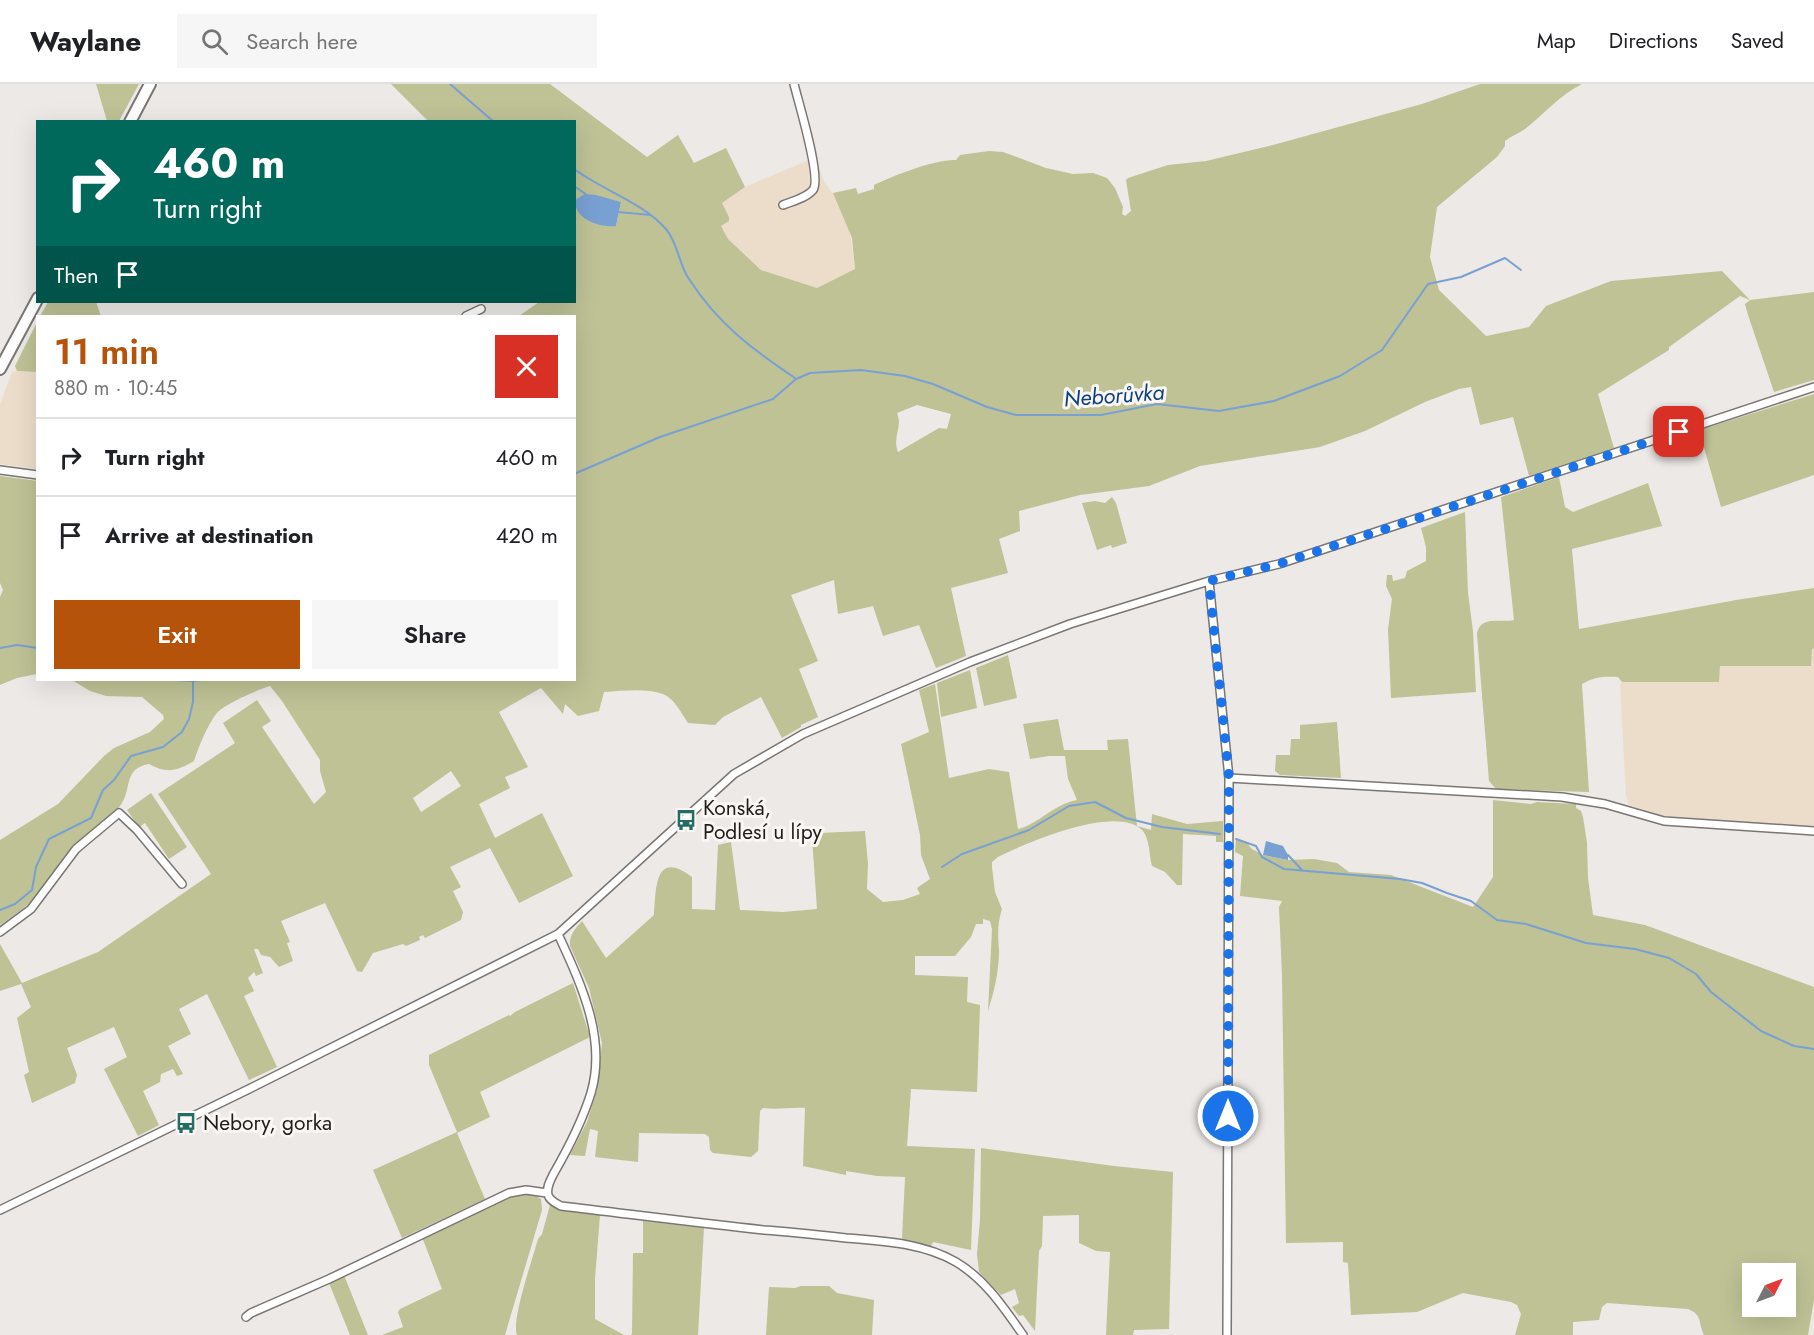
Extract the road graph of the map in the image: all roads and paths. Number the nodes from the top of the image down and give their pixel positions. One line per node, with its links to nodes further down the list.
1 (150, 84): 3 (main road)
2 (794, 84): 4 (street)
3 (131, 120)
4 (783, 205)
5 (36, 302): 8 (main road)
6 (481, 309): 7 (street)
7 (468, 315)
8 (0, 369)
9 (1814, 387): 12 (street)
10 (0, 470): 11 (street)
11 (36, 475)
12 (1209, 581): 13 (street); 17 (street)
13 (1229, 778): 14 (street); 22 (street)
14 (1814, 831)
15 (182, 884): 16 (street)
16 (0, 932)
17 (558, 934): 18 (street); 19 (street)
18 (547, 1193): 20 (street); 21 (street)
19 (0, 1210)
20 (246, 1317)
21 (1023, 1335)
22 (1227, 1335)

